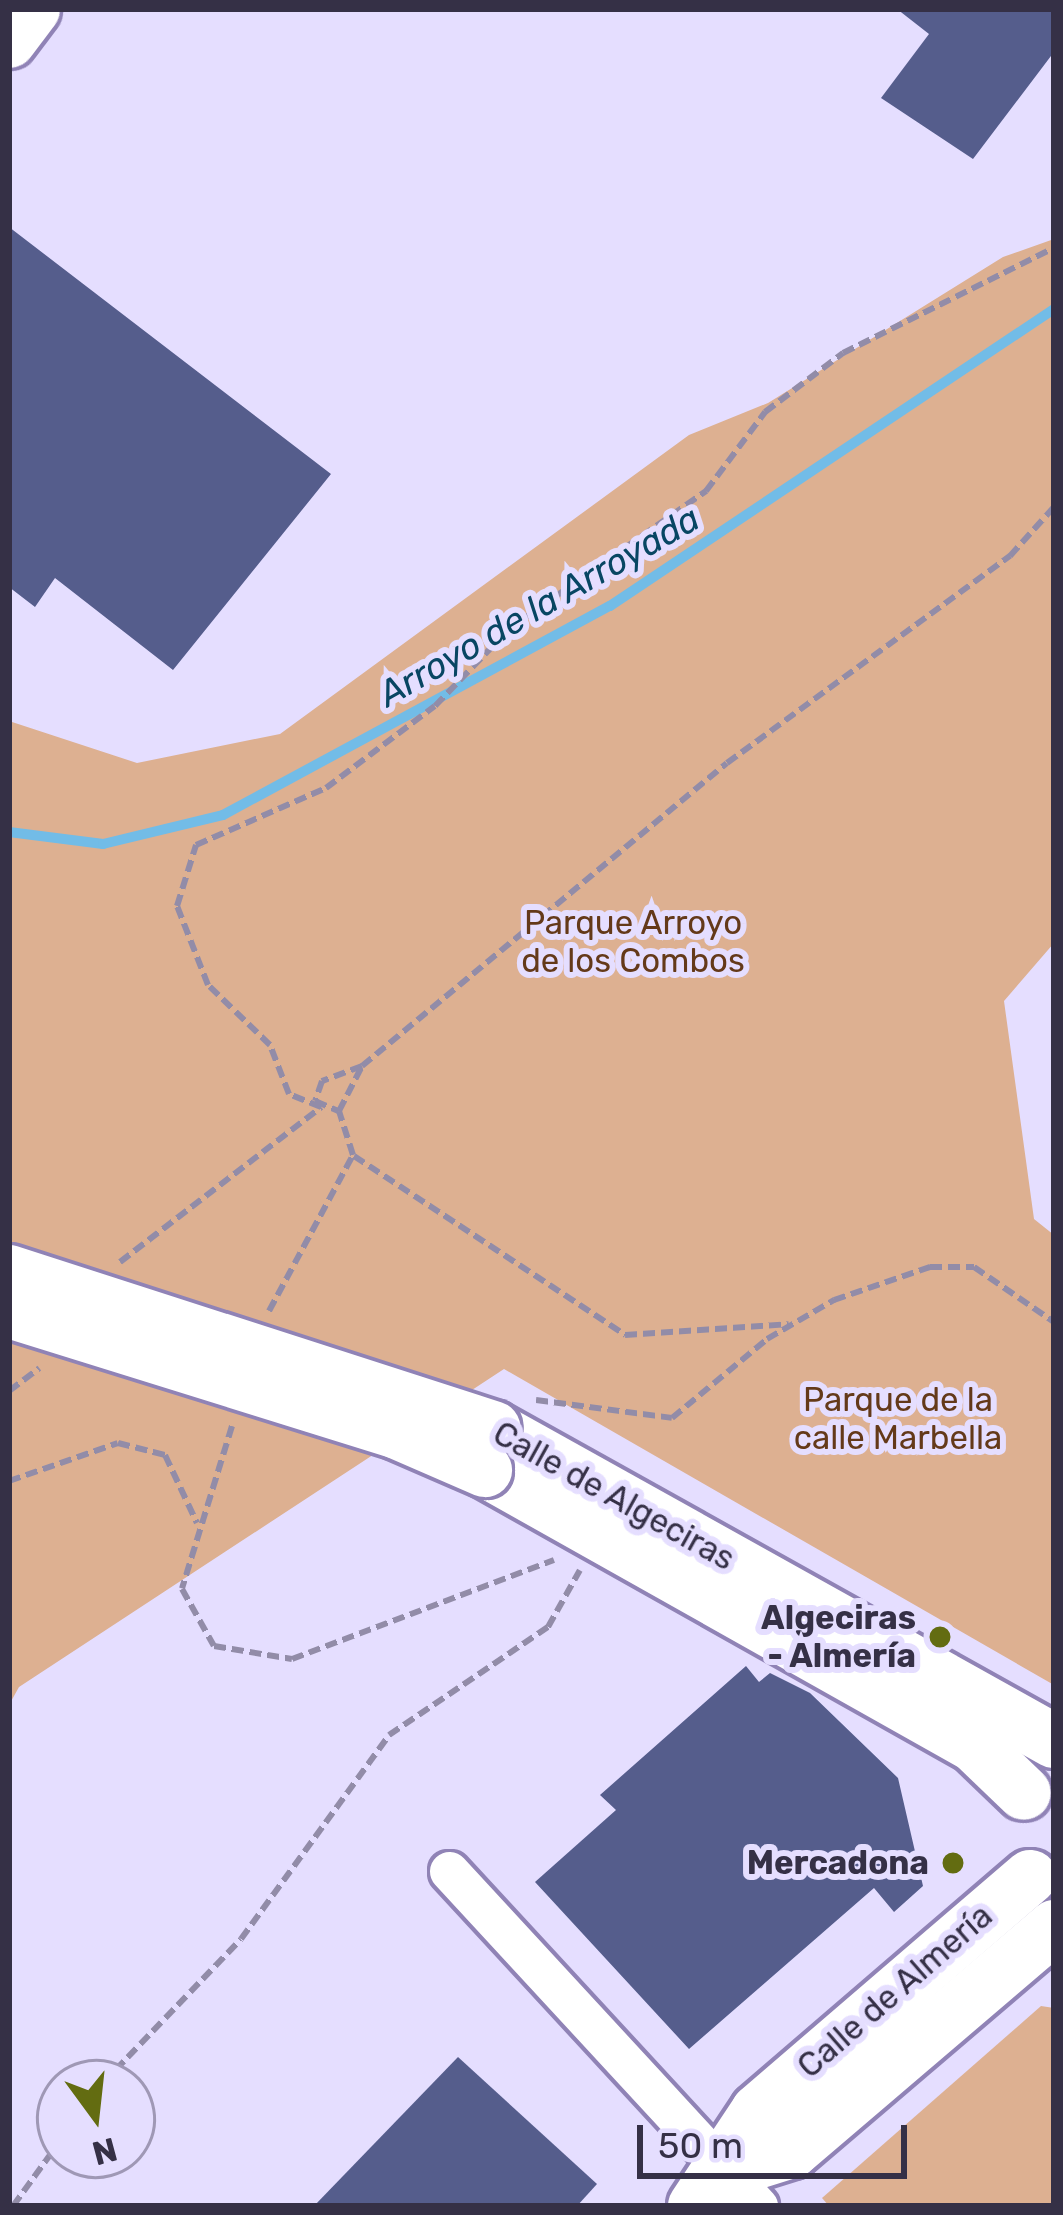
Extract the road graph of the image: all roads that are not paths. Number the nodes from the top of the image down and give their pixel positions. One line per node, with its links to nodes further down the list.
1 (34, 9): 2 (street)
2 (9, 40)
3 (9, 1272): 5 (street, Calle de Algeciras, bridge)
4 (9, 1312): 5 (street, Calle de Algeciras, bridge)
5 (502, 1434): 6 (street, Calle de Algeciras); 7 (street, Calle de Algeciras)
6 (1054, 1741)
7 (1039, 1773): 9 (street)
8 (448, 1871): 11 (street)
9 (1042, 1893): 11 (street, Calle de Almería)
10 (1054, 1927): 11 (street, Calle de Almería)
11 (727, 2194)

